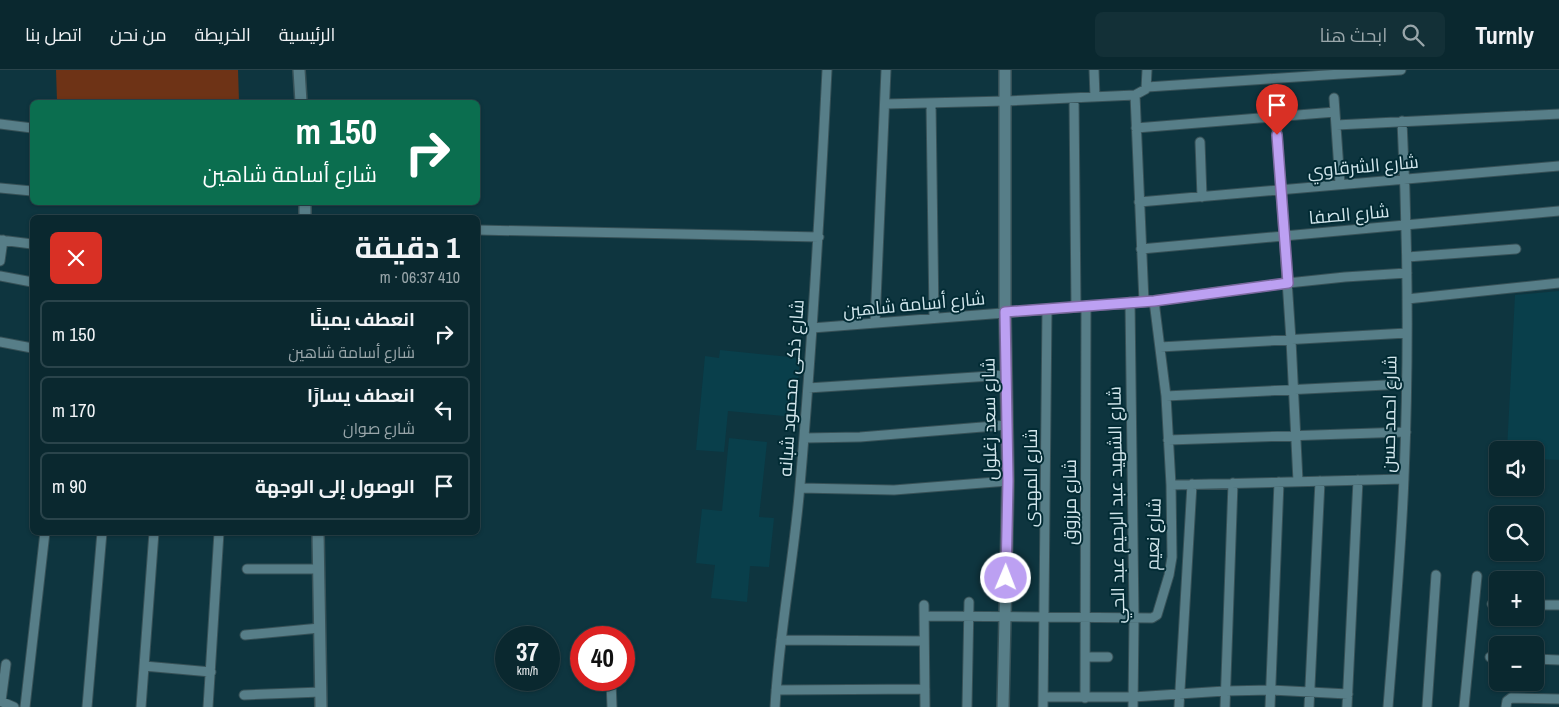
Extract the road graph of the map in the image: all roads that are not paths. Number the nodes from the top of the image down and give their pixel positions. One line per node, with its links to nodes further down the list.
1 (299, 70): 13 (street)
2 (827, 70): 38 (street, شارع ذكى محمود شبانه)
3 (886, 70): 16 (street)
4 (1005, 70): 14 (street, شارع سعد زغلول)
5 (1094, 70): 10 (street)
6 (1147, 70): 8 (street)
7 (1401, 70): 8 (street)
8 (1147, 87): 9 (street)
9 (1134, 95): 10 (street); 24 (street)
10 (1095, 97): 11 (street)
11 (1074, 98): 14 (street); 55 (street)
12 (1334, 98): 17 (street)
13 (301, 100)
14 (1006, 101): 15 (street); 57 (street, شارع سعد زغلول)
15 (931, 103): 16 (street); 58 (street)
16 (885, 104): 59 (street)
17 (1334, 112): 19 (street); 22 (street)
18 (1559, 114): 20 (street)
19 (1276, 117): 24 (street); 30 (street)
20 (1402, 121): 22 (street); 27 (street, شارع احمد حسن)
21 (0, 124): 23 (street)
22 (1336, 125): 28 (street)
23 (30, 128)
24 (1136, 128): 33 (street)
25 (1200, 142): 32 (street)
26 (1559, 166): 27 (street, شارع الشرقاوي)
27 (1405, 178): 28 (street, شارع الشرقاوي); 35 (street, شارع احمد حسن)
28 (1340, 184): 30 (street, شارع الشرقاوي)
29 (0, 188): 31 (street)
30 (1281, 190): 32 (street, شارع الشرقاوي); 37 (street)
31 (30, 191)
32 (1202, 197): 33 (street, شارع الشرقاوي)
33 (1139, 202): 41 (street)
34 (1559, 211): 35 (street, شارع الصفا)
35 (1407, 225): 37 (street, شارع الصفا); 43 (street, شارع احمد حسن)
36 (480, 230): 38 (street)
37 (1285, 236): 41 (street, شارع الصفا); 48 (street)
38 (818, 237): 60 (street, شارع ذكى محمود شبانه)
39 (1, 240): 40 (street); 44 (street)
40 (30, 244)
41 (1141, 249): 53 (street)
42 (1516, 249): 43 (street)
43 (1407, 257): 45 (street, شارع احمد حسن)
44 (0, 261)
45 (1407, 273): 48 (street, شارع أسامة شاهين); 50 (street, شارع احمد حسن)
46 (0, 276): 47 (street)
47 (30, 282)
48 (1288, 283): 51 (street, شارع أسامة شاهين); 62 (street)
49 (1559, 284): 50 (street)
50 (1407, 299): 61 (street, شارع احمد حسن)
51 (1154, 301): 53 (street, شارع أسامة شاهين); 64 (street, شارع نعيم)
52 (1130, 302): 53 (street, شارع أسامة شاهين); 54 (street, شارع أسامة شاهين); 104 (street, شارع الشهيد عبد الرحيم عبد الحي)
53 (1144, 302)
54 (1086, 306): 55 (street, شارع أسامة شاهين); 103 (street, شارع مرزوق)
55 (1076, 307): 56 (street, شارع أسامة شاهين)
56 (1047, 309): 57 (street, شارع أسامة شاهين); 102 (street, شارع المهدى)
57 (1005, 312): 58 (street, شارع أسامة شاهين); 66 (street, شارع سعد زغلول)
58 (934, 318): 59 (street, شارع أسامة شاهين)
59 (875, 323): 60 (street, شارع أسامة شاهين)
60 (812, 328): 68 (street, شارع ذكى محمود شبانه)
61 (1407, 332): 62 (street); 67 (street, شارع احمد حسن)
62 (1291, 340): 64 (street); 69 (street)
63 (0, 342): 65 (street)
64 (1160, 347): 70 (street, شارع نعيم)
65 (30, 348)
66 (1006, 375): 68 (street); 71 (street, شارع سعد زغلول)
67 (1406, 384): 69 (street); 72 (street, شارع احمد حسن)
68 (808, 388): 74 (street, شارع ذكى محمود شبانه)
69 (1294, 390): 70 (street); 73 (street)
70 (1166, 396): 75 (street, شارع نعيم)
71 (1007, 426): 74 (street); 78 (street, شارع سعد زغلول)
72 (1406, 432): 73 (street); 76 (street, شارع احمد حسن)
73 (1297, 436): 75 (street); 79 (street)
74 (804, 438): 85 (street, شارع ذكى محمود شبانه)
75 (1168, 440): 84 (street, شارع نعيم)
76 (1404, 479): 77 (street); 150 (street, شارع احمد حسن)
77 (1358, 480): 80 (street); 123 (street)
78 (1008, 481): 85 (street); 101 (street, شارع سعد زغلول)
79 (1298, 481): 80 (street); 81 (street)
80 (1320, 481): 121 (street)
81 (1279, 482): 82 (street); 118 (street)
82 (1232, 483): 83 (street); 120 (street)
83 (1192, 484): 84 (street); 125 (street)
84 (1170, 485): 104 (street, شارع نعيم)
85 (800, 488): 107 (street, شارع ذكى محمود شبانه)
86 (45, 535): 133 (street)
87 (102, 535): 134 (street)
88 (154, 535): 114 (street)
89 (219, 535): 115 (street)
90 (318, 535): 92 (street)
91 (247, 569): 92 (street)
92 (318, 569): 105 (street)
93 (1436, 575): 151 (street)
94 (1477, 576): 152 (street)
95 (969, 602): 100 (street)
96 (924, 604): 99 (street)
97 (1544, 605): 98 (street)
98 (1559, 605)
99 (924, 616): 100 (street, شارع نعيم); 108 (street)
100 (968, 617): 101 (street, شارع نعيم); 141 (street)
101 (1005, 617): 102 (street, شارع نعيم); 142 (street, شارع سعد زغلول)
102 (1045, 617): 103 (street, شارع نعيم); 126 (street, شارع المهدى)
103 (1085, 618): 104 (street, شارع نعيم); 109 (street, شارع مرزوق)
104 (1134, 618): 127 (street, شارع الشهيد عبد الرحيم عبد الحي)
105 (320, 628): 106 (street); 122 (street)
106 (245, 635)
107 (781, 640): 108 (street); 117 (street, شارع ذكى محمود شبانه)
108 (924, 641): 116 (street)
109 (1085, 657): 110 (street); 128 (street, شارع مرزوق)
110 (1108, 657)
111 (1544, 659): 112 (street)
112 (1559, 660)
113 (6, 664): 130 (street)
114 (144, 666): 115 (street); 135 (street)
115 (211, 672): 136 (street)
116 (925, 689): 117 (street); 140 (street)
117 (776, 690): 139 (street, شارع ذكى محمود شبانه)
118 (1272, 690): 120 (street); 121 (street); 147 (street)
119 (611, 691): 138 (street)
120 (1226, 691): 125 (street); 146 (street)
121 (1310, 691): 123 (street); 148 (street)
122 (321, 692): 124 (street); 137 (street)
123 (1348, 694): 149 (street)
124 (244, 695)
125 (1179, 695): 127 (street); 145 (street)
126 (1044, 696): 128 (street); 143 (street, شارع المهدى)
127 (1133, 697): 128 (street); 144 (street, شارع الشهيد عبد الرحيم عبد الحي)
128 (1085, 698)
129 (1559, 700): 131 (street)
130 (0, 701): 132 (street)
131 (1507, 703)
132 (14, 707)
133 (25, 707)
134 (87, 707)
135 (140, 707)
136 (208, 707)
137 (321, 707)
138 (612, 707)
139 (775, 707)
140 (925, 707)
141 (967, 707)
142 (1003, 707)
143 (1043, 707)
144 (1133, 707)
145 (1179, 707)
146 (1225, 707)
147 (1270, 707)
148 (1309, 707)
149 (1347, 707)
150 (1388, 707)
151 (1427, 707)
152 (1464, 707)

